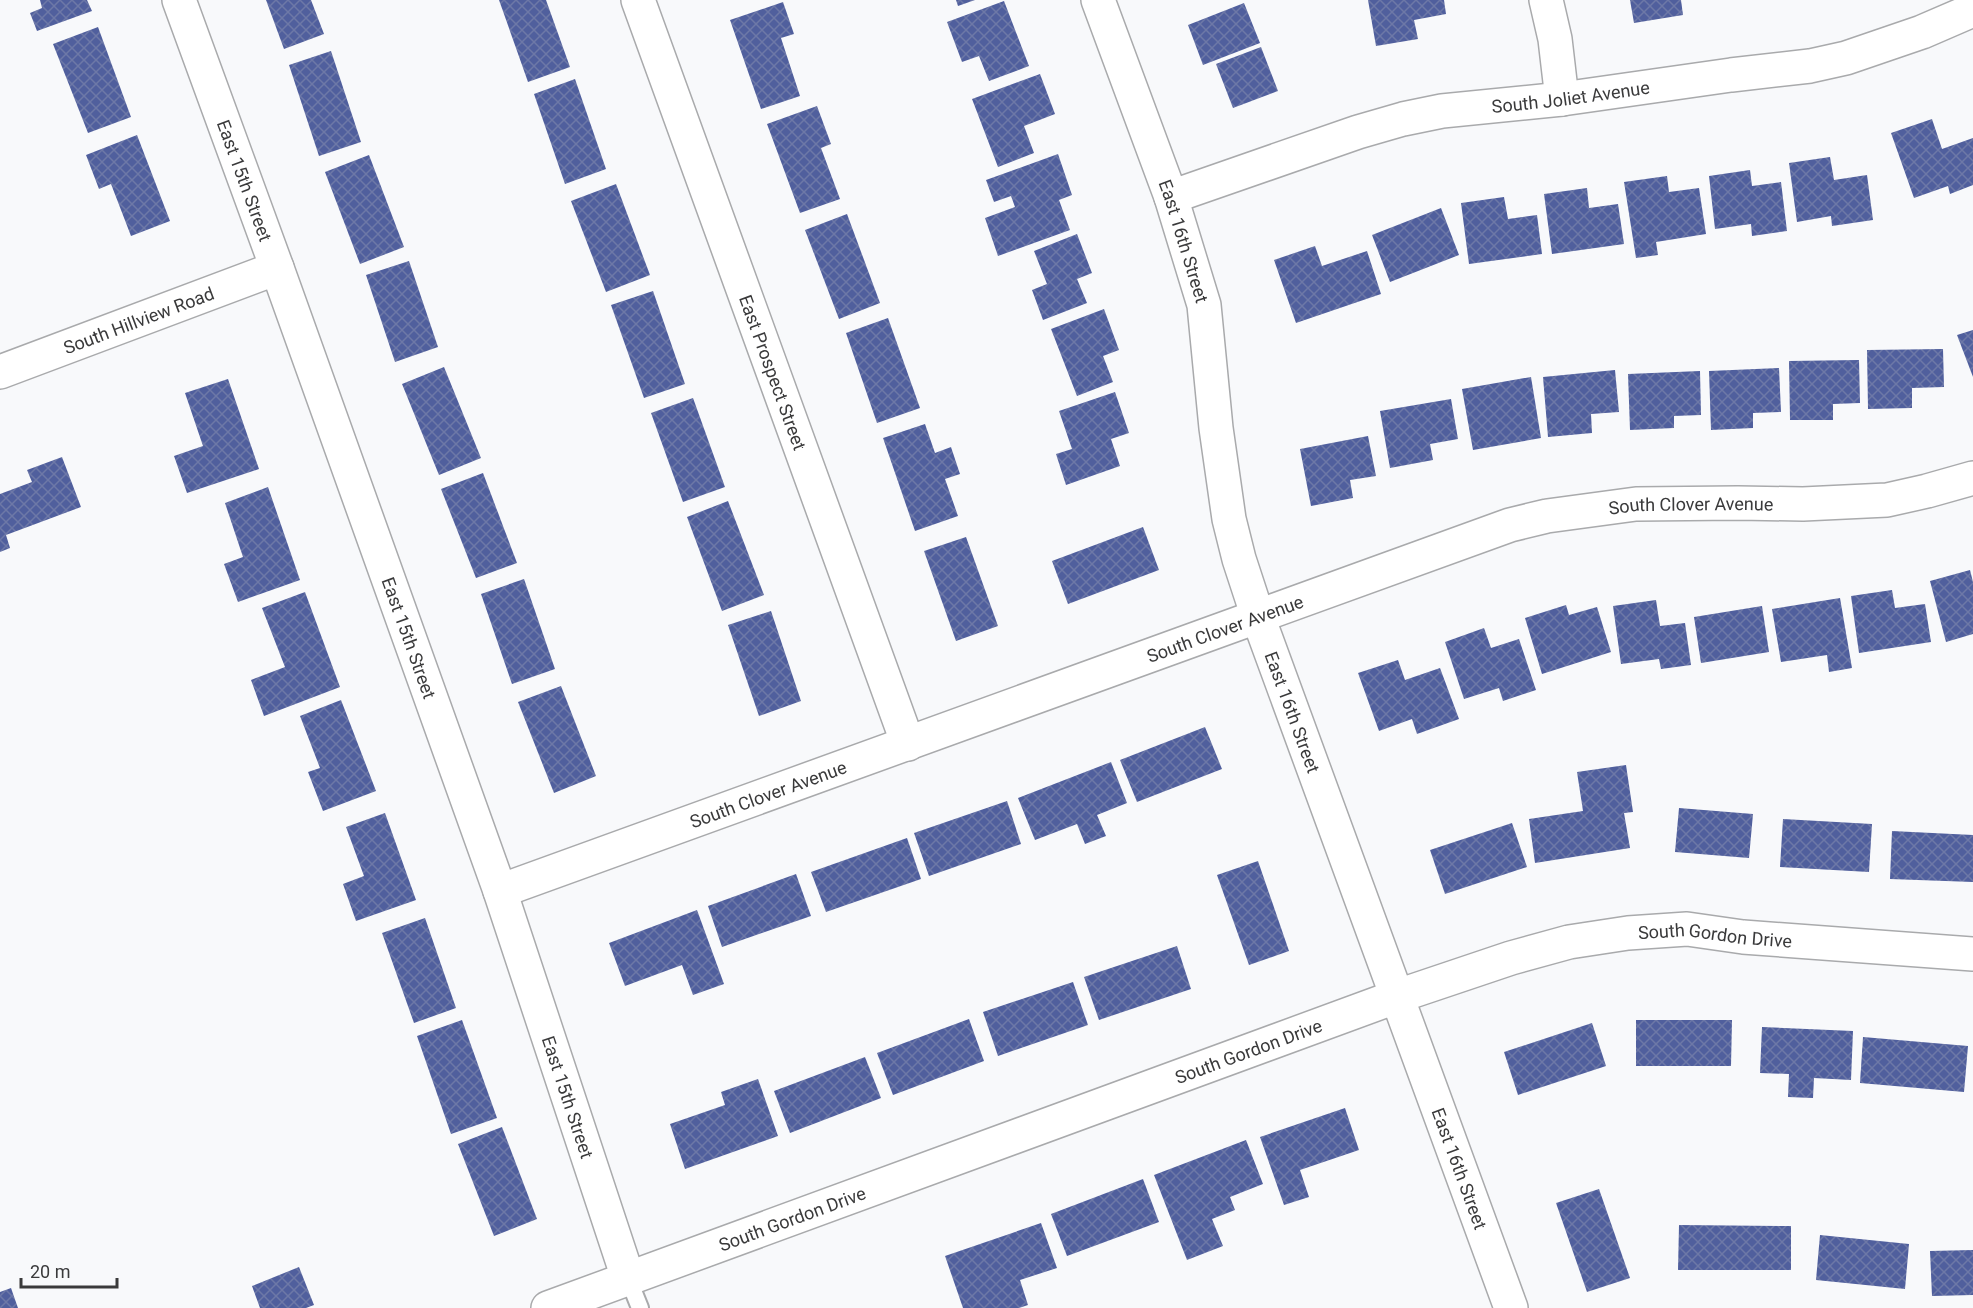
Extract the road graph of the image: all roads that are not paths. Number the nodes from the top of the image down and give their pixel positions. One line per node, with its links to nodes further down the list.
1 (179, 0): 8 (street, East 15th Street)
2 (638, 0): 12 (street, East Prospect Street)
3 (1098, 0): 7 (street, East 16th Street)
4 (1546, 0): 6 (street)
5 (1973, 10): 6 (street, South Joliet Avenue)
6 (1562, 99): 7 (street, South Joliet Avenue)
7 (1171, 197): 11 (street, East 16th Street)
8 (277, 268): 9 (street, South Hillview Road); 13 (street, East 15th Street)
9 (0, 372)
10 (1973, 478): 11 (street, South Clover Avenue)
11 (1258, 617): 12 (street, South Clover Avenue); 15 (street, East 16th Street)
12 (908, 744): 13 (street, South Clover Avenue)
13 (501, 891): 16 (street, East 15th Street)
14 (1973, 954): 15 (street, South Gordon Drive)
15 (1398, 996): 16 (street, South Gordon Drive); 18 (street, East 16th Street)
16 (634, 1293): 17 (street, South Gordon Drive)
17 (548, 1308)
18 (1511, 1308)

